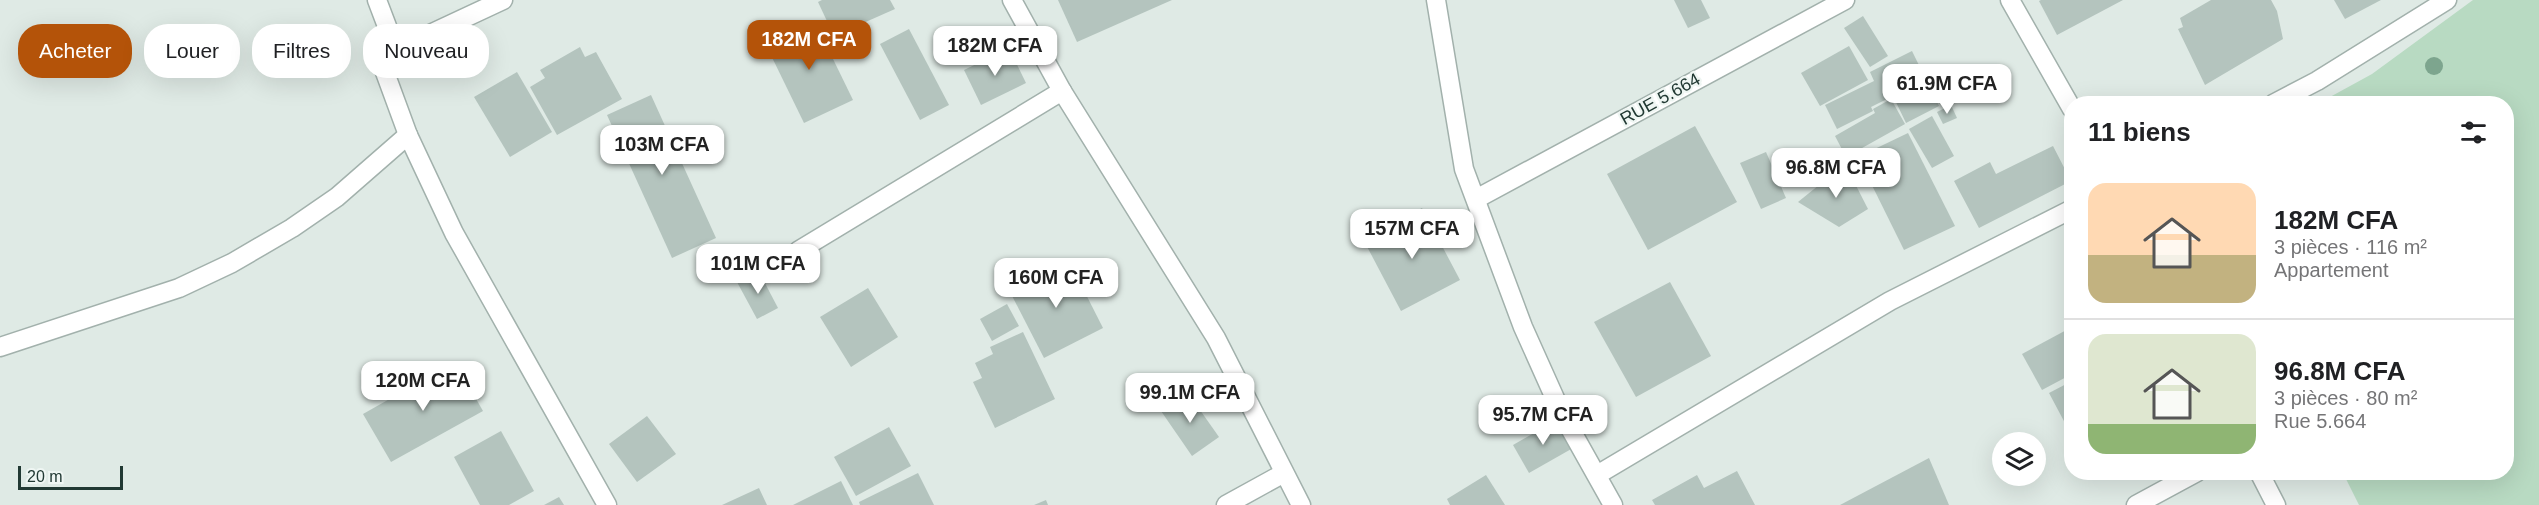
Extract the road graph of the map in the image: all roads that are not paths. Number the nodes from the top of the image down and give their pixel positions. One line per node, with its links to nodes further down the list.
1 (377, 0): 8 (street)
2 (503, 0): 9 (street)
3 (1012, 0): 11 (street)
4 (1436, 0): 15 (street)
5 (1845, 0): 15 (street, RUE 5.664)
6 (2010, 0): 12 (street)
7 (2447, 0): 13 (street)
8 (386, 24)
9 (452, 24)
10 (387, 78): 14 (street)
11 (1062, 91): 17 (street); 19 (street)
12 (2065, 96)
13 (2288, 96)
14 (408, 135): 18 (street); 23 (street)
15 (1476, 199): 20 (street)
16 (2064, 213): 20 (street)
17 (798, 251)
18 (0, 346)
19 (1284, 473): 24 (street); 25 (street)
20 (1597, 475): 26 (street)
21 (2182, 480): 27 (street)
22 (2263, 480): 28 (street)
23 (607, 505)
24 (1226, 505)
25 (1301, 505)
26 (1613, 505)
27 (2136, 505)
28 (2276, 505)

